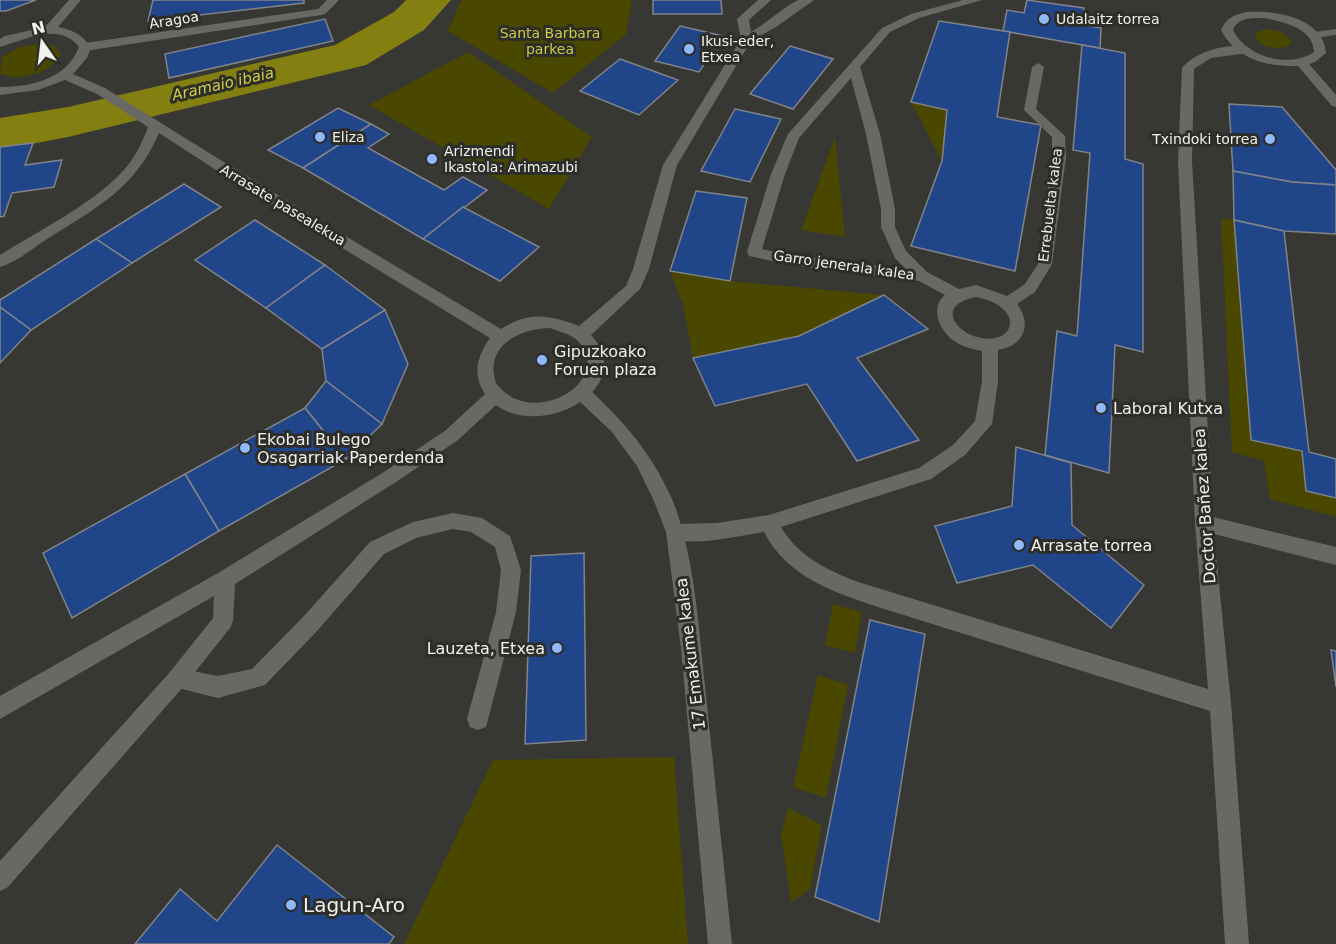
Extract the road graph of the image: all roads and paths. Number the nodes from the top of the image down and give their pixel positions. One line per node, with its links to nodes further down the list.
1 (75, 0): 8 (street)
2 (333, 0): 12 (street, Aragoa)
3 (765, 0): 10 (street)
4 (808, 0): 10 (street)
5 (976, 0): 15 (street, Garro jenerala kalea)
6 (1262, 0): 7 (street)
7 (1264, 15): 9 (street); 13 (street)
8 (48, 31): 11 (street); 12 (street)
9 (1326, 33): 14 (street)
10 (747, 39): 25 (street)
11 (0, 43)
12 (85, 47): 17 (street)
13 (1244, 50): 14 (street); 31 (street, Doctor Bañez kalea)
14 (1301, 62): 19 (street)
15 (854, 67): 22 (street, Garro jenerala kalea); 22 (street, Garro jenerala kalea)
16 (1038, 67): 24 (street, Errebuelta kalea)
17 (65, 75): 18 (street); 20 (street, Arrasate pasealekua)
18 (0, 91)
19 (1336, 103)
20 (153, 122): 21 (street); 26 (street, Arrasate pasealekua)
21 (0, 262)
22 (922, 276): 23 (street)
23 (956, 294): 24 (street); 27 (street)
24 (1006, 303): 27 (street)
25 (582, 333): 26 (street); 28 (street)
26 (501, 337): 29 (street)
27 (990, 346): 30 (street)
28 (582, 393): 29 (street); 32 (street, 17 Emakume kalea)
29 (495, 396): 34 (street)
30 (768, 523): 32 (street); 36 (street)
31 (1204, 523): 33 (street); 36 (street, Doctor Bañez kalea)
32 (675, 532): 40 (street, 17 Emakume kalea)
33 (1336, 556)
34 (225, 579): 35 (street); 37 (street)
35 (177, 679): 38 (street); 39 (street)
36 (1220, 703): 41 (street, Doctor Bañez kalea)
37 (0, 708)
38 (478, 719)
39 (0, 879)
40 (720, 944)
41 (1237, 944)

